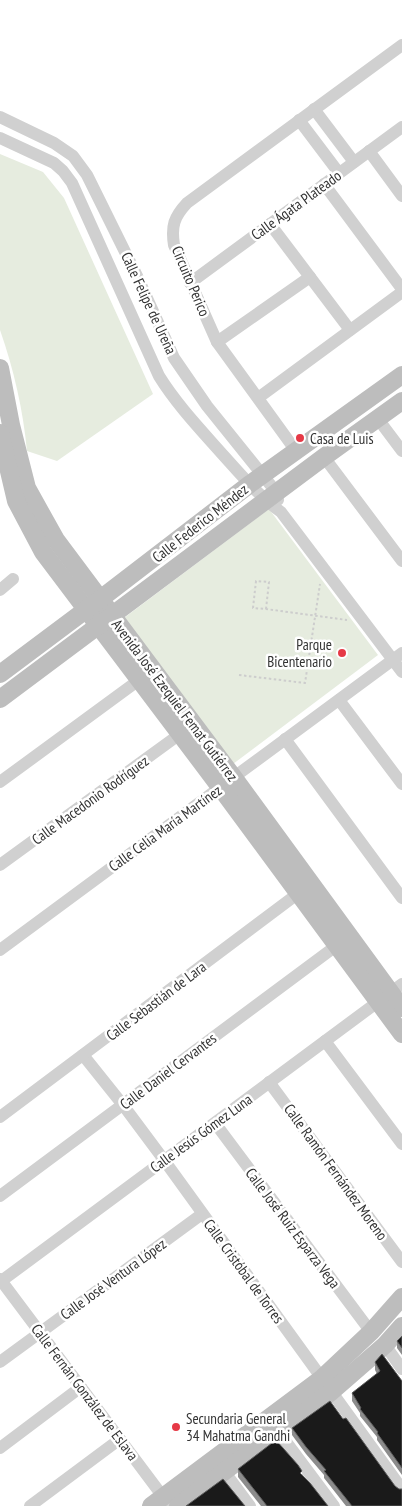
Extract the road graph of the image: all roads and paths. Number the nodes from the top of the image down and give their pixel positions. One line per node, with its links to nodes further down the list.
1 (402, 45): 2 (street, Circuito Perico)
2 (314, 109): 4 (street, Circuito Perico); 8 (street)
3 (0, 117): 27 (street, Calle Felipe de Ureña)
4 (299, 120): 9 (street); 14 (street, Circuito Perico)
5 (402, 126): 7 (street, Calle Ágata Plateado)
6 (0, 138): 27 (street, Calle Felipe de Ureña)
7 (369, 151): 8 (street, Calle Ágata Plateado); 11 (street)
8 (354, 162): 9 (street, Calle Ágata Plateado)
9 (339, 173): 10 (street, Calle Ágata Plateado)
10 (324, 184): 12 (street, Calle Ágata Plateado); 15 (street)
11 (402, 196)
12 (270, 224): 13 (street); 14 (street, Calle Ágata Plateado)
13 (310, 277): 16 (street); 17 (street)
14 (190, 283): 17 (street, Circuito Perico)
15 (402, 291): 16 (street)
16 (350, 330): 20 (street)
17 (217, 342): 20 (street, Circuito Perico)
18 (0, 368): 23 (street, Avenida José Ezequiel Femat Gutiérrez)
19 (402, 375): 24 (street, Calle Federico Méndez)
20 (258, 398): 24 (street, Circuito Perico)
21 (402, 402): 22 (street, Calle Federico Méndez)
22 (378, 419): 25 (street); 26 (street, Calle Federico Méndez)
23 (4, 428): 33 (street, Avenida José Ezequiel Femat Gutiérrez)
24 (296, 451): 27 (street, Calle Federico Méndez)
25 (402, 451)
26 (324, 457): 28 (street, Calle Federico Méndez); 29 (street)
27 (256, 480): 28 (street, Calle Felipe de Ureña); 33 (street, Calle Federico Méndez)
28 (271, 497): 30 (street, Calle Felipe de Ureña); 37 (street, Calle Federico Méndez)
29 (402, 561)
30 (329, 576): 35 (street, Calle Felipe de Ureña); 36 (path)
31 (13, 579): 32 (street)
32 (0, 590)
33 (93, 605): 37 (street, Avenida José Ezequiel Femat Gutiérrez); 40 (street, Calle Federico Méndez)
34 (266, 610): 34 (path); 36 (path)
35 (357, 613): 36 (path); 38 (street, Calle Felipe de Ureña)
36 (315, 616): 41 (path)
37 (106, 622): 42 (street, Avenida José Ezequiel Femat Gutiérrez); 43 (street, Calle Federico Méndez); 48 (street, Avenida José Ezequiel Femat Gutiérrez)
38 (397, 656): 39 (street, Calle Felipe de Ureña); 44 (street, Calle Celia María Martínez)
39 (402, 672)
40 (0, 674)
41 (240, 675)
42 (139, 680): 45 (street, Avenida José Ezequiel Femat Gutiérrez); 47 (street)
43 (0, 699)
44 (339, 700): 46 (street, Calle Celia María Martínez); 49 (street)
45 (180, 734): 48 (street, Avenida José Ezequiel Femat Gutiérrez); 50 (street, Calle Macedonio Rodríguez)
46 (285, 740): 48 (street, Calle Celia María Martínez); 52 (street)
47 (0, 782)
48 (227, 782): 51 (street, Avenida José Ezequiel Femat Gutiérrez); 53 (street, Calle Celia María Martínez)
49 (402, 784)
50 (0, 865)
51 (305, 889): 54 (street, Avenida José Ezequiel Femat Gutiérrez); 55 (street, Avenida José Ezequiel Femat Gutiérrez); 59 (street, Calle Sebastián de Lara)
52 (402, 898)
53 (2, 945)
54 (336, 946): 55 (street, Avenida José Ezequiel Femat Gutiérrez); 61 (street, Calle Daniel Cervantes)
55 (391, 993): 56 (street, Avenida José Ezequiel Femat Gutiérrez); 57 (street, Avenida José Ezequiel Femat Gutiérrez); 58 (street, Calle Jesús Gómez Luna)
56 (402, 1008)
57 (402, 1034)
58 (325, 1041): 60 (street, Calle Jesús Gómez Luna); 64 (street)
59 (83, 1055): 61 (street, Calle Cristóbal de Torres); 62 (street, Calle Sebastián de Lara)
60 (270, 1082): 63 (street, Calle Jesús Gómez Luna); 68 (street, Calle Ramón Fernández Moreno)
61 (123, 1105): 65 (street, Calle Cristóbal de Torres); 66 (street, Calle Daniel Cervantes)
62 (0, 1117)
63 (214, 1123): 65 (street, Calle Jesús Gómez Luna); 72 (street, Calle José Ruiz Esparza Vega)
64 (402, 1144)
65 (164, 1160): 67 (street, Calle Cristóbal de Torres); 69 (street, Calle Jesús Gómez Luna)
66 (0, 1196)
67 (202, 1214): 73 (street, Calle José Ventura López); 77 (street, Calle Cristóbal de Torres)
68 (402, 1262)
69 (0, 1280): 73 (street, Calle Fernán González de Eslava)
70 (402, 1297): 72 (street)
71 (402, 1326): 74 (street)
72 (371, 1332): 77 (street)
73 (41, 1333): 75 (street, Calle José Ventura López); 78 (street, Calle Fernán González de Eslava)
74 (385, 1345): 76 (street); 77 (street)
75 (0, 1362)
76 (402, 1369)
77 (326, 1385): 79 (street); 83 (street, Calle Cristóbal de Torres); 84 (street)
78 (81, 1387): 80 (street, Calle Fernán González de Eslava); 81 (street)
79 (278, 1431): 82 (street); 87 (street)
80 (120, 1439): 84 (street, Calle Fernán González de Eslava); 85 (street)
81 (0, 1448)
82 (224, 1471): 84 (street); 86 (street)
83 (402, 1489)
84 (166, 1504)
85 (30, 1506)
86 (250, 1506)
87 (334, 1506)

